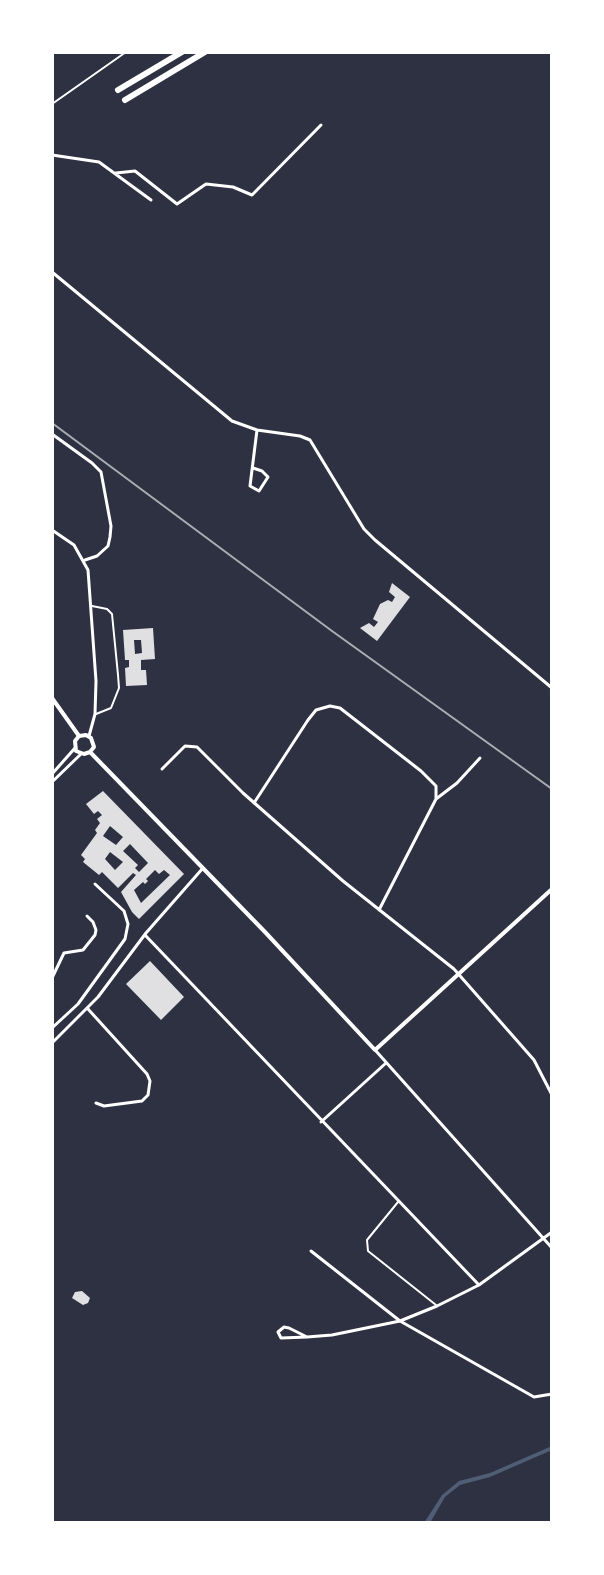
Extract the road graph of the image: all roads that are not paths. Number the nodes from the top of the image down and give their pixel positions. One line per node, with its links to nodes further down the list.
1 (182, 52): 3 (highway)
2 (205, 52): 4 (highway)
3 (118, 90)
4 (125, 100)
5 (321, 125): 7 (street)
6 (52, 155): 7 (street)
7 (116, 173): 8 (street)
8 (151, 200)
9 (52, 272): 10 (street)
10 (257, 430): 12 (street); 16 (street)
11 (52, 434): 14 (street)
12 (253, 468): 12 (street)
13 (52, 530): 14 (street)
14 (85, 560): 15 (street)
15 (92, 606): 18 (street); 18 (lane)
16 (552, 688)
17 (52, 698): 19 (street)
18 (95, 714): 20 (street)
19 (79, 736): 20 (street); 21 (street)
20 (89, 736): 22 (street)
21 (75, 748): 23 (street); 26 (street)
22 (90, 752): 23 (street); 30 (street)
23 (81, 754): 27 (street)
24 (480, 758): 28 (street)
25 (162, 769): 29 (street)
26 (52, 774)
27 (52, 782)
28 (436, 799): 29 (street); 33 (street)
29 (254, 803): 33 (street)
30 (203, 867): 35 (street); 41 (street)
31 (95, 884): 39 (street)
32 (552, 889): 36 (street)
33 (379, 910): 36 (street)
34 (87, 916): 37 (street)
35 (145, 935): 38 (street); 45 (street)
36 (458, 974): 41 (street); 43 (street)
37 (52, 978)
38 (88, 1009): 40 (street); 44 (street)
39 (52, 1028)
40 (52, 1043)
41 (375, 1050): 42 (street)
42 (386, 1063): 45 (street); 48 (street)
43 (552, 1095)
44 (96, 1103)
45 (321, 1122): 46 (street)
46 (398, 1202): 51 (street); 52 (lane)
47 (552, 1232): 48 (street)
48 (542, 1238): 49 (street); 51 (street)
49 (552, 1248)
50 (311, 1251): 53 (street)
51 (479, 1285): 52 (street)
52 (437, 1306): 53 (street)
53 (400, 1321): 54 (street); 55 (street)
54 (307, 1337): 54 (street)
55 (552, 1394)

